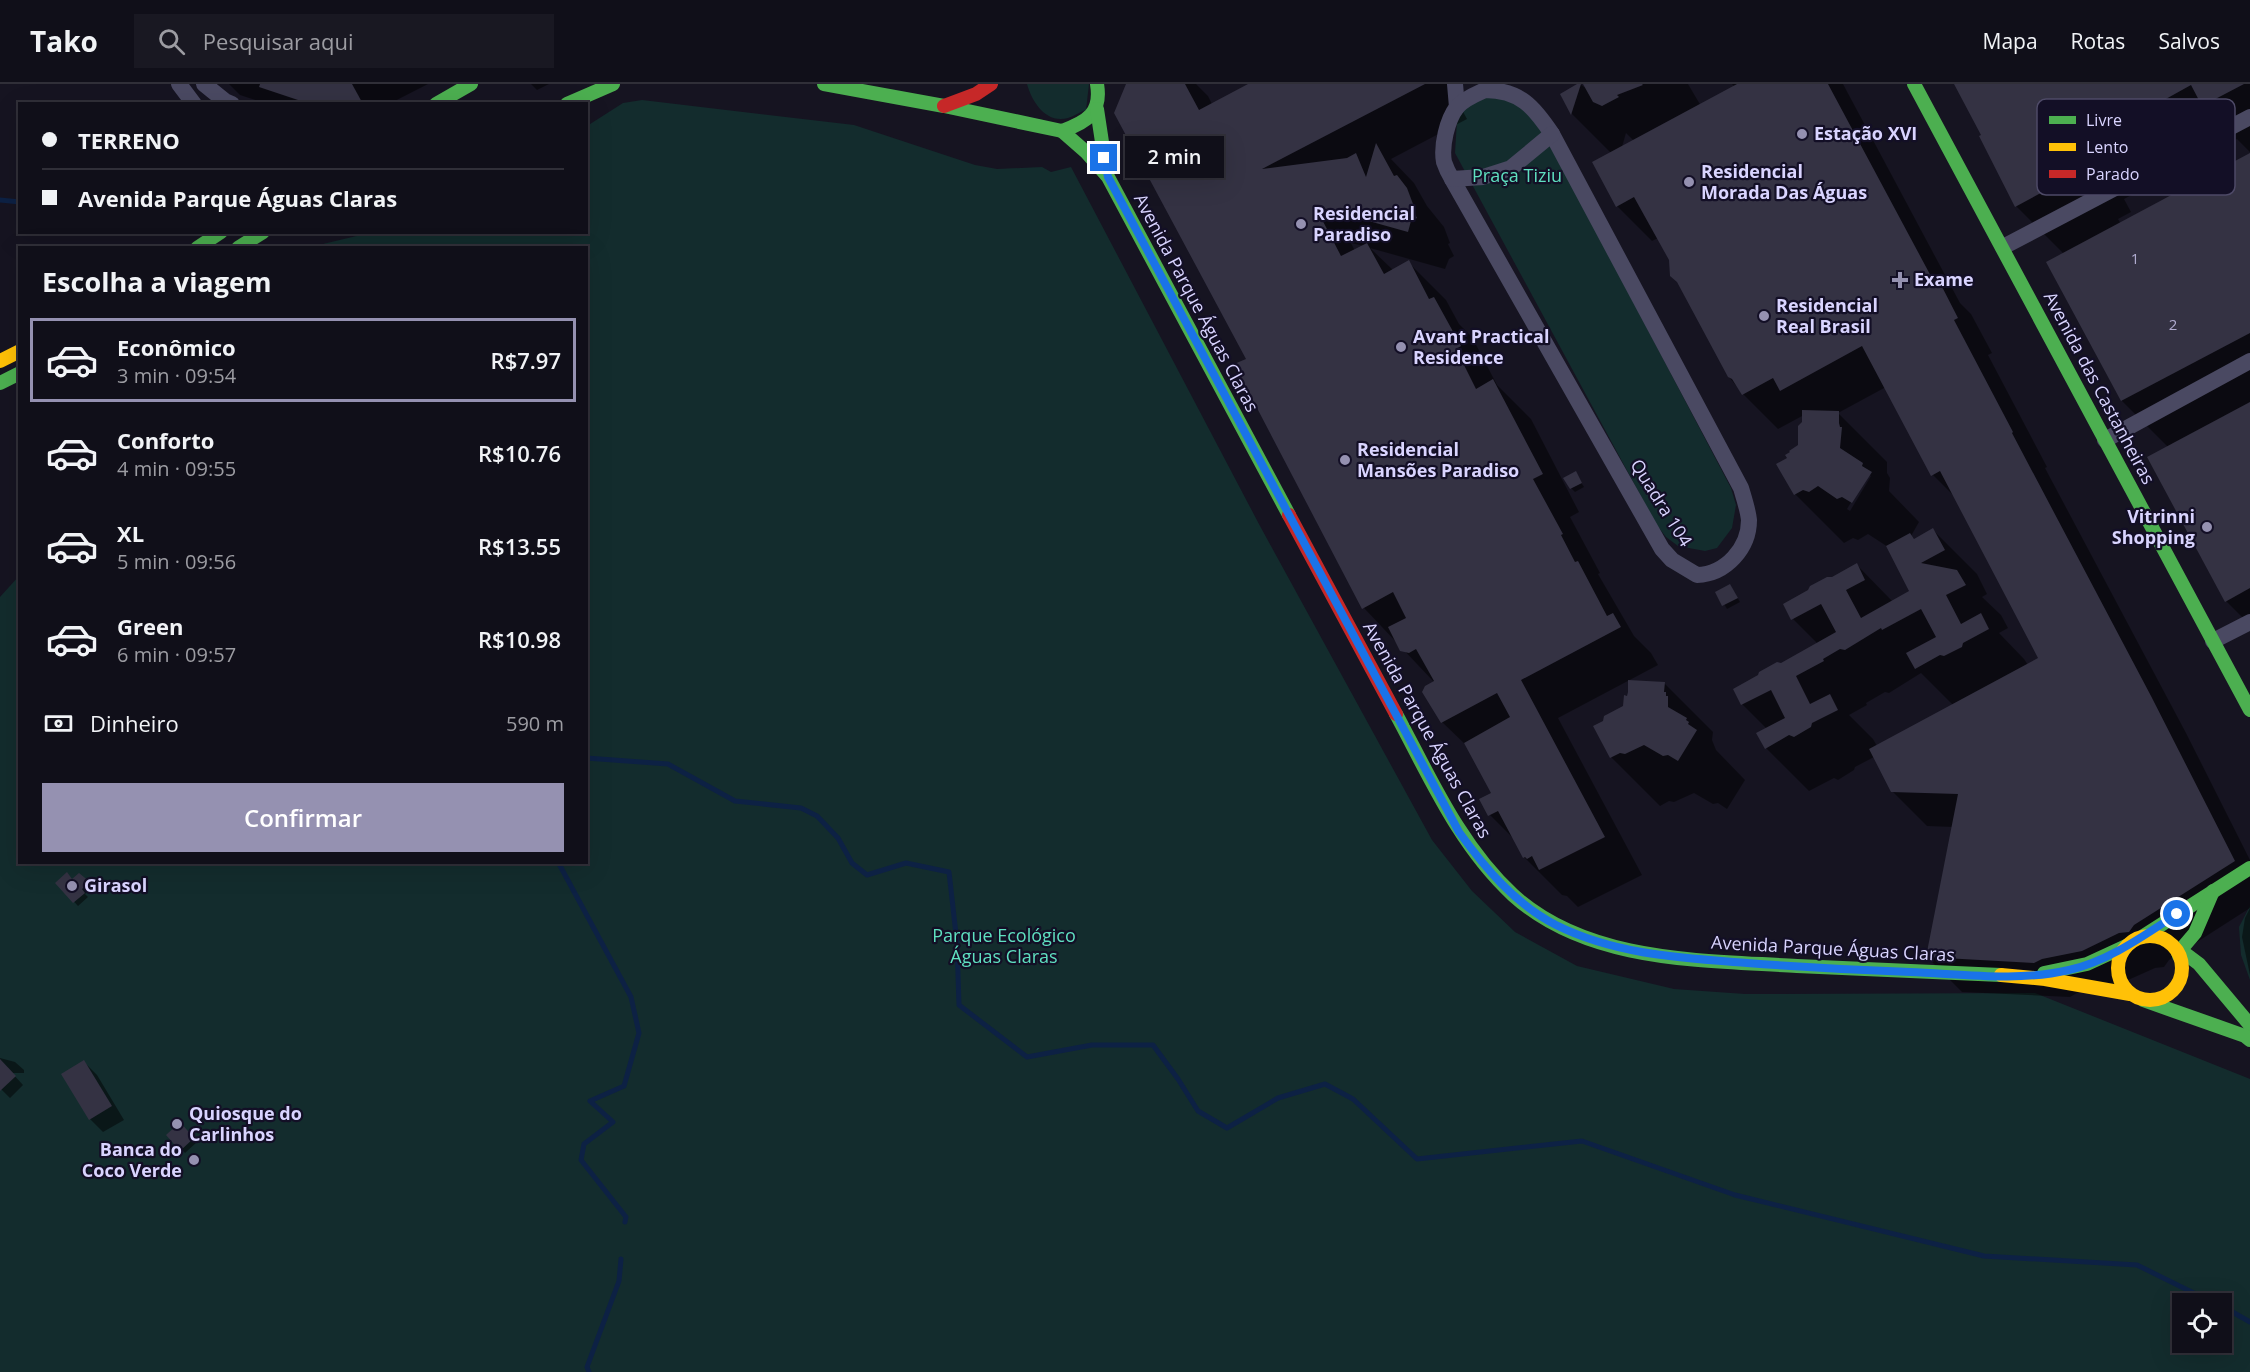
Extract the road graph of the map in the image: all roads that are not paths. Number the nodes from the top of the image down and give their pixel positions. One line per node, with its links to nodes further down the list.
1 (179, 84): 12 (street)
2 (204, 84): 13 (street)
3 (471, 84): 14 (street)
4 (591, 84): 15 (street)
5 (613, 84): 16 (street)
6 (824, 84): 17 (street)
7 (991, 84): 17 (street)
8 (1455, 84): 18 (street, Quadra 104)
9 (1914, 84): 31 (street, Avenida das Castanheiras)
10 (1099, 86): 19 (street, Avenida Parque Águas Claras)
11 (1481, 87): 18 (street, Quadra 104); 23 (street, Quadra 104)
12 (192, 102)
13 (228, 102)
14 (440, 102)
15 (564, 102)
16 (572, 102)
17 (944, 106): 22 (street)
18 (1457, 107): 25 (street, Quadra 104)
19 (1097, 109): 22 (street); 24 (street, Avenida Parque Águas Claras)
20 (2250, 117): 21 (street)
21 (2235, 125)
22 (1062, 130): 24 (street, Avenida Parque Águas Claras)
23 (1552, 134): 25 (street); 25 (street, Quadra 104)
24 (1108, 177): 46 (street, Avenida Parque Águas Claras)
25 (1452, 179)
26 (2102, 195): 31 (street)
27 (218, 234): 29 (street)
28 (259, 234): 30 (street)
29 (200, 246)
30 (241, 246)
31 (2002, 248): 37 (street, Avenida das Castanheiras)
32 (18, 352): 33 (street)
33 (0, 360)
34 (2250, 361): 37 (street)
35 (18, 374): 36 (street)
36 (0, 383)
37 (2105, 440): 39 (street, Avenida das Castanheiras)
38 (2250, 622): 39 (street)
39 (2214, 641): 40 (street, Avenida das Castanheiras)
40 (2250, 711)
41 (2250, 868): 42 (street)
42 (2213, 891): 43 (street); 45 (street)
43 (2142, 937): 44 (street); 45 (street)
44 (2126, 946): 46 (street, Avenida Parque Águas Claras); 47 (street)
45 (2178, 954): 48 (street); 49 (street)
46 (2021, 976): 47 (street, Avenida Parque Águas Claras)
47 (2130, 994): 48 (street)
48 (2143, 1000): 50 (street)
49 (2250, 1024)
50 (2250, 1040)

